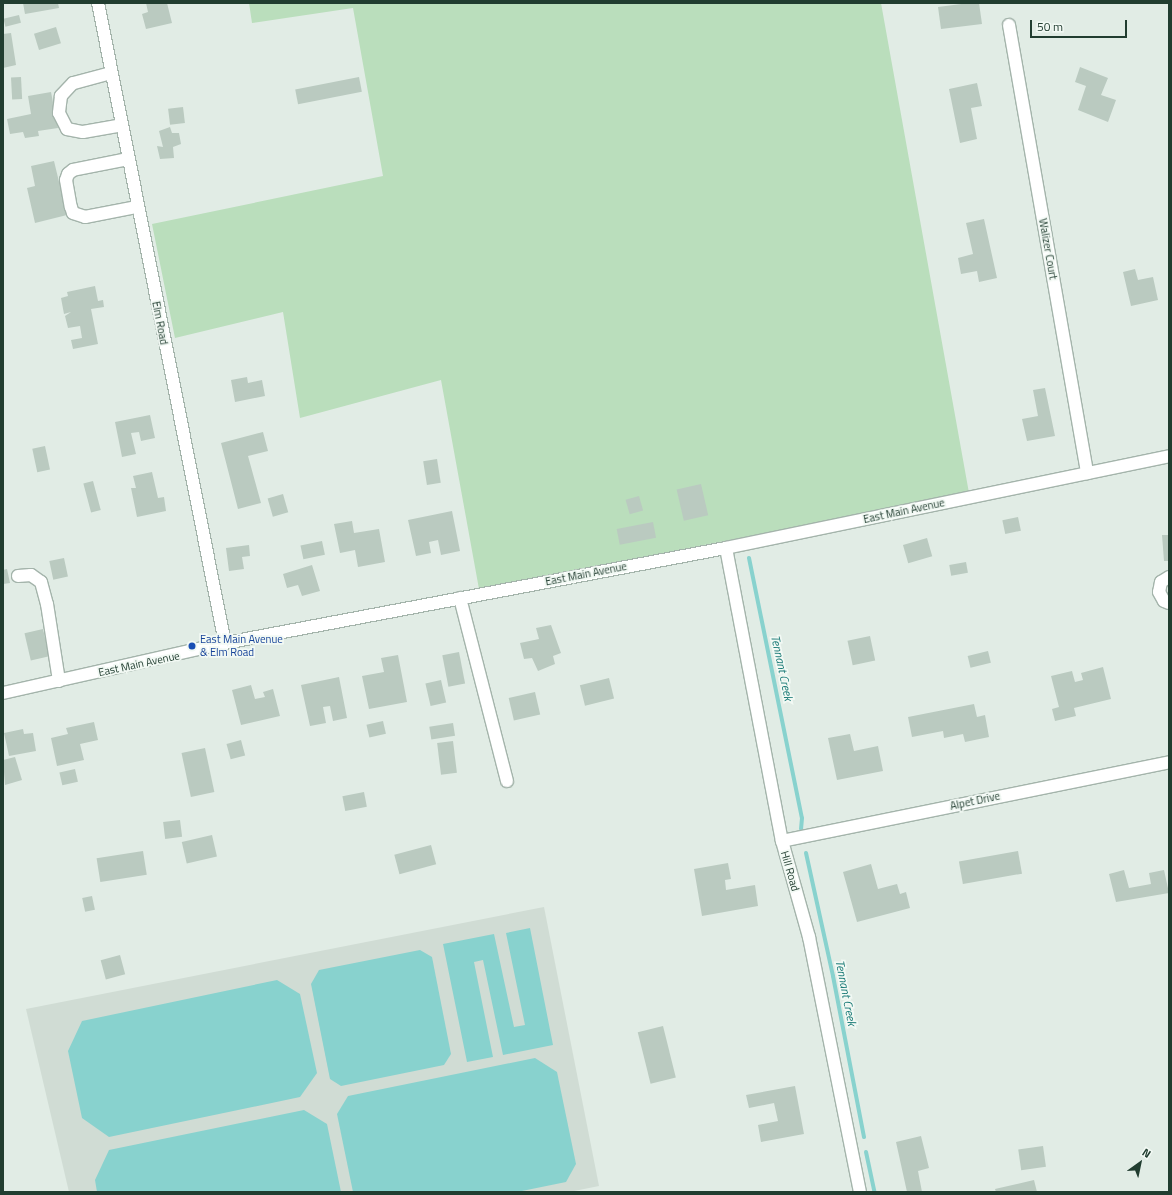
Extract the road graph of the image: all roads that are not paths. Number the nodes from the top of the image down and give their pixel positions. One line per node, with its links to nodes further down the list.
1 (98, 3): 3 (street, Elm Road)
2 (1009, 25): 8 (street, Walizer Court)
3 (111, 73): 4 (street, Elm Road); 4 (street)
4 (121, 125): 5 (street, Elm Road)
5 (128, 159): 6 (street, Elm Road); 6 (street)
6 (137, 207): 14 (street, Elm Road)
7 (1169, 456): 8 (street, East Main Avenue)
8 (1087, 473): 9 (street, East Main Avenue)
9 (726, 548): 12 (street, East Main Avenue); 19 (street, Hill Road)
10 (18, 576): 15 (street)
11 (1169, 577): 13 (street)
12 (460, 598): 14 (street, East Main Avenue); 18 (street)
13 (1169, 603)
14 (225, 643): 15 (street, East Main Avenue)
15 (59, 681): 16 (street, East Main Avenue)
16 (3, 693)
17 (1169, 762): 19 (street, Alpet Drive)
18 (507, 781)
19 (782, 841): 20 (street, Hill Road)
20 (860, 1192)

